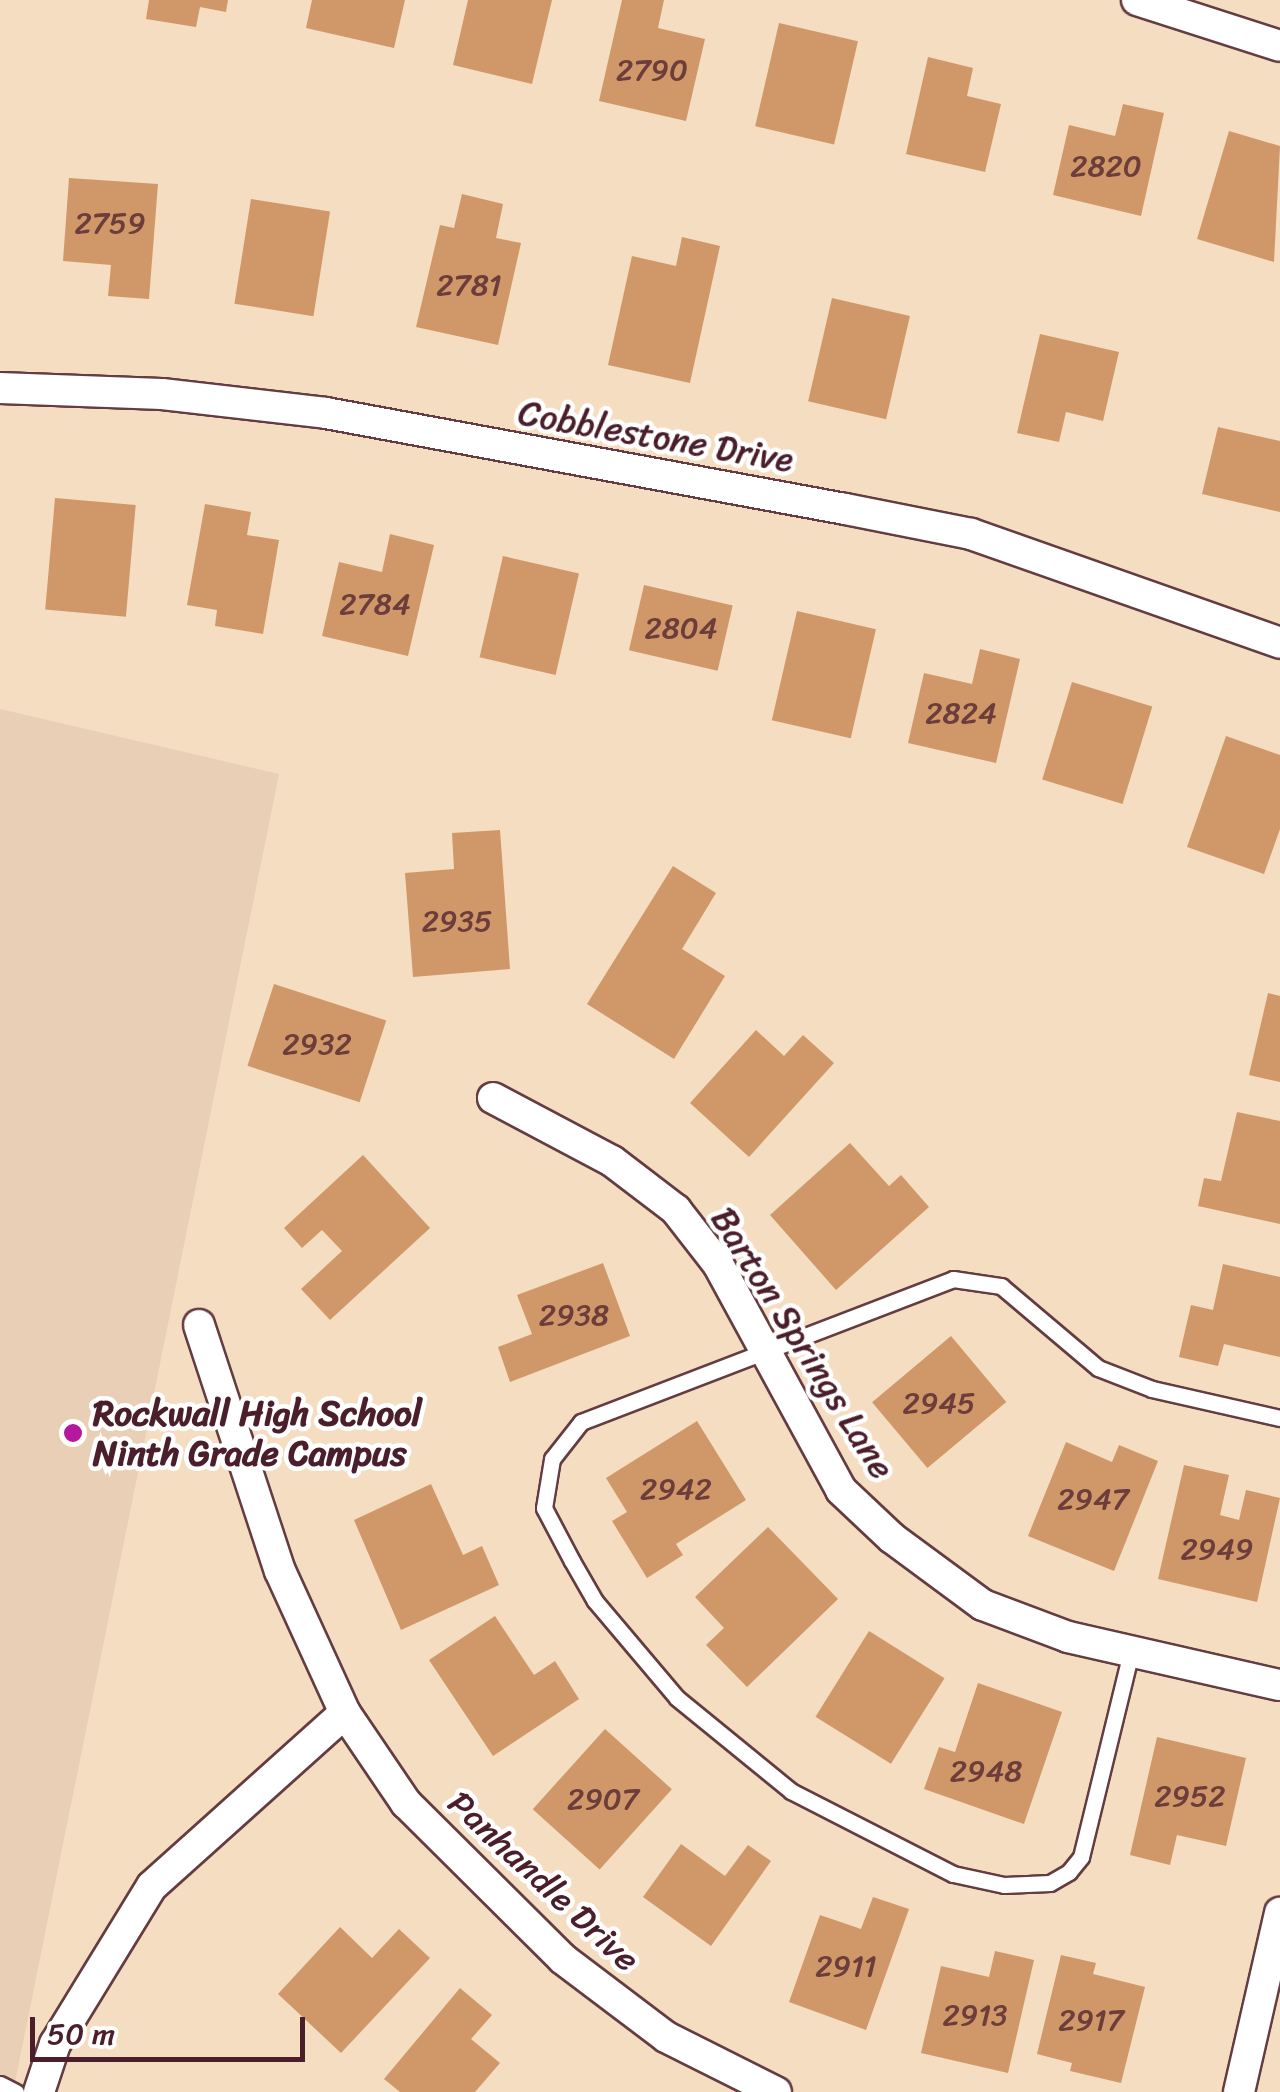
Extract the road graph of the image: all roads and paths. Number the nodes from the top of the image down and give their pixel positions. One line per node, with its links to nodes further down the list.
1 (1137, 0): 2 (street)
2 (1280, 46)
3 (0, 388): 4 (street, Cobblestone Drive)
4 (1280, 643)
5 (493, 1098): 7 (street, Barton Springs Lane)
6 (200, 1325): 11 (street, Panhandle Drive)
7 (764, 1348): 8 (lane); 9 (street, Barton Springs Lane); 9 (lane)
8 (1280, 1418)
9 (1130, 1652): 10 (street, Barton Springs Lane)
10 (1280, 1684)
11 (345, 1712): 15 (street); 16 (street, Panhandle Drive)
12 (1280, 1912): 17 (street)
13 (0, 2084): 14 (lane)
14 (16, 2092)
15 (38, 2092)
16 (776, 2092)
17 (1238, 2092)

